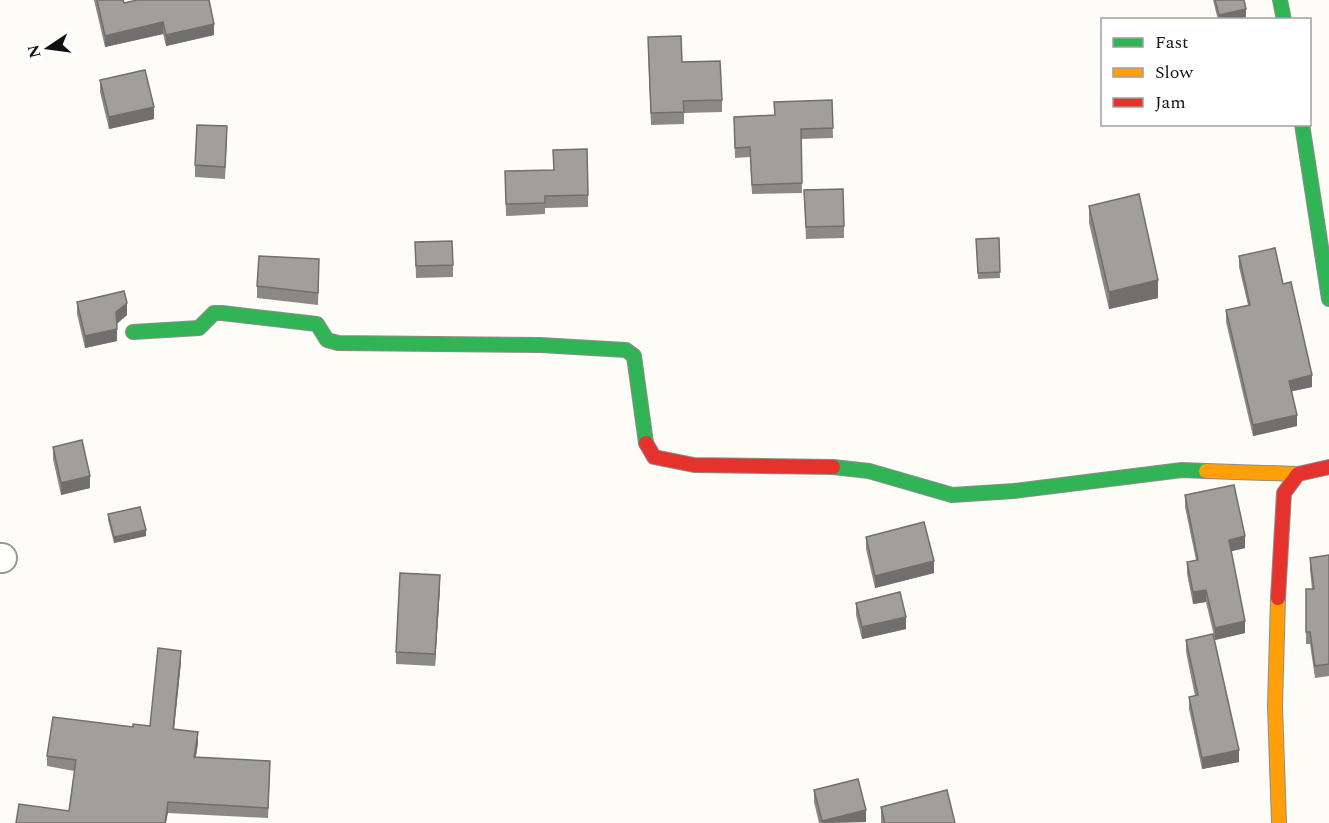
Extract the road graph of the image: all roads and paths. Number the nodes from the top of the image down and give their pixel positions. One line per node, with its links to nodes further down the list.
1 (1281, 0): 2 (street)
2 (1284, 18)
3 (1302, 126): 4 (street)
4 (1329, 299)
5 (132, 332): 7 (street)
6 (1329, 466): 7 (street)
7 (1298, 474): 8 (street)
8 (1279, 823)

